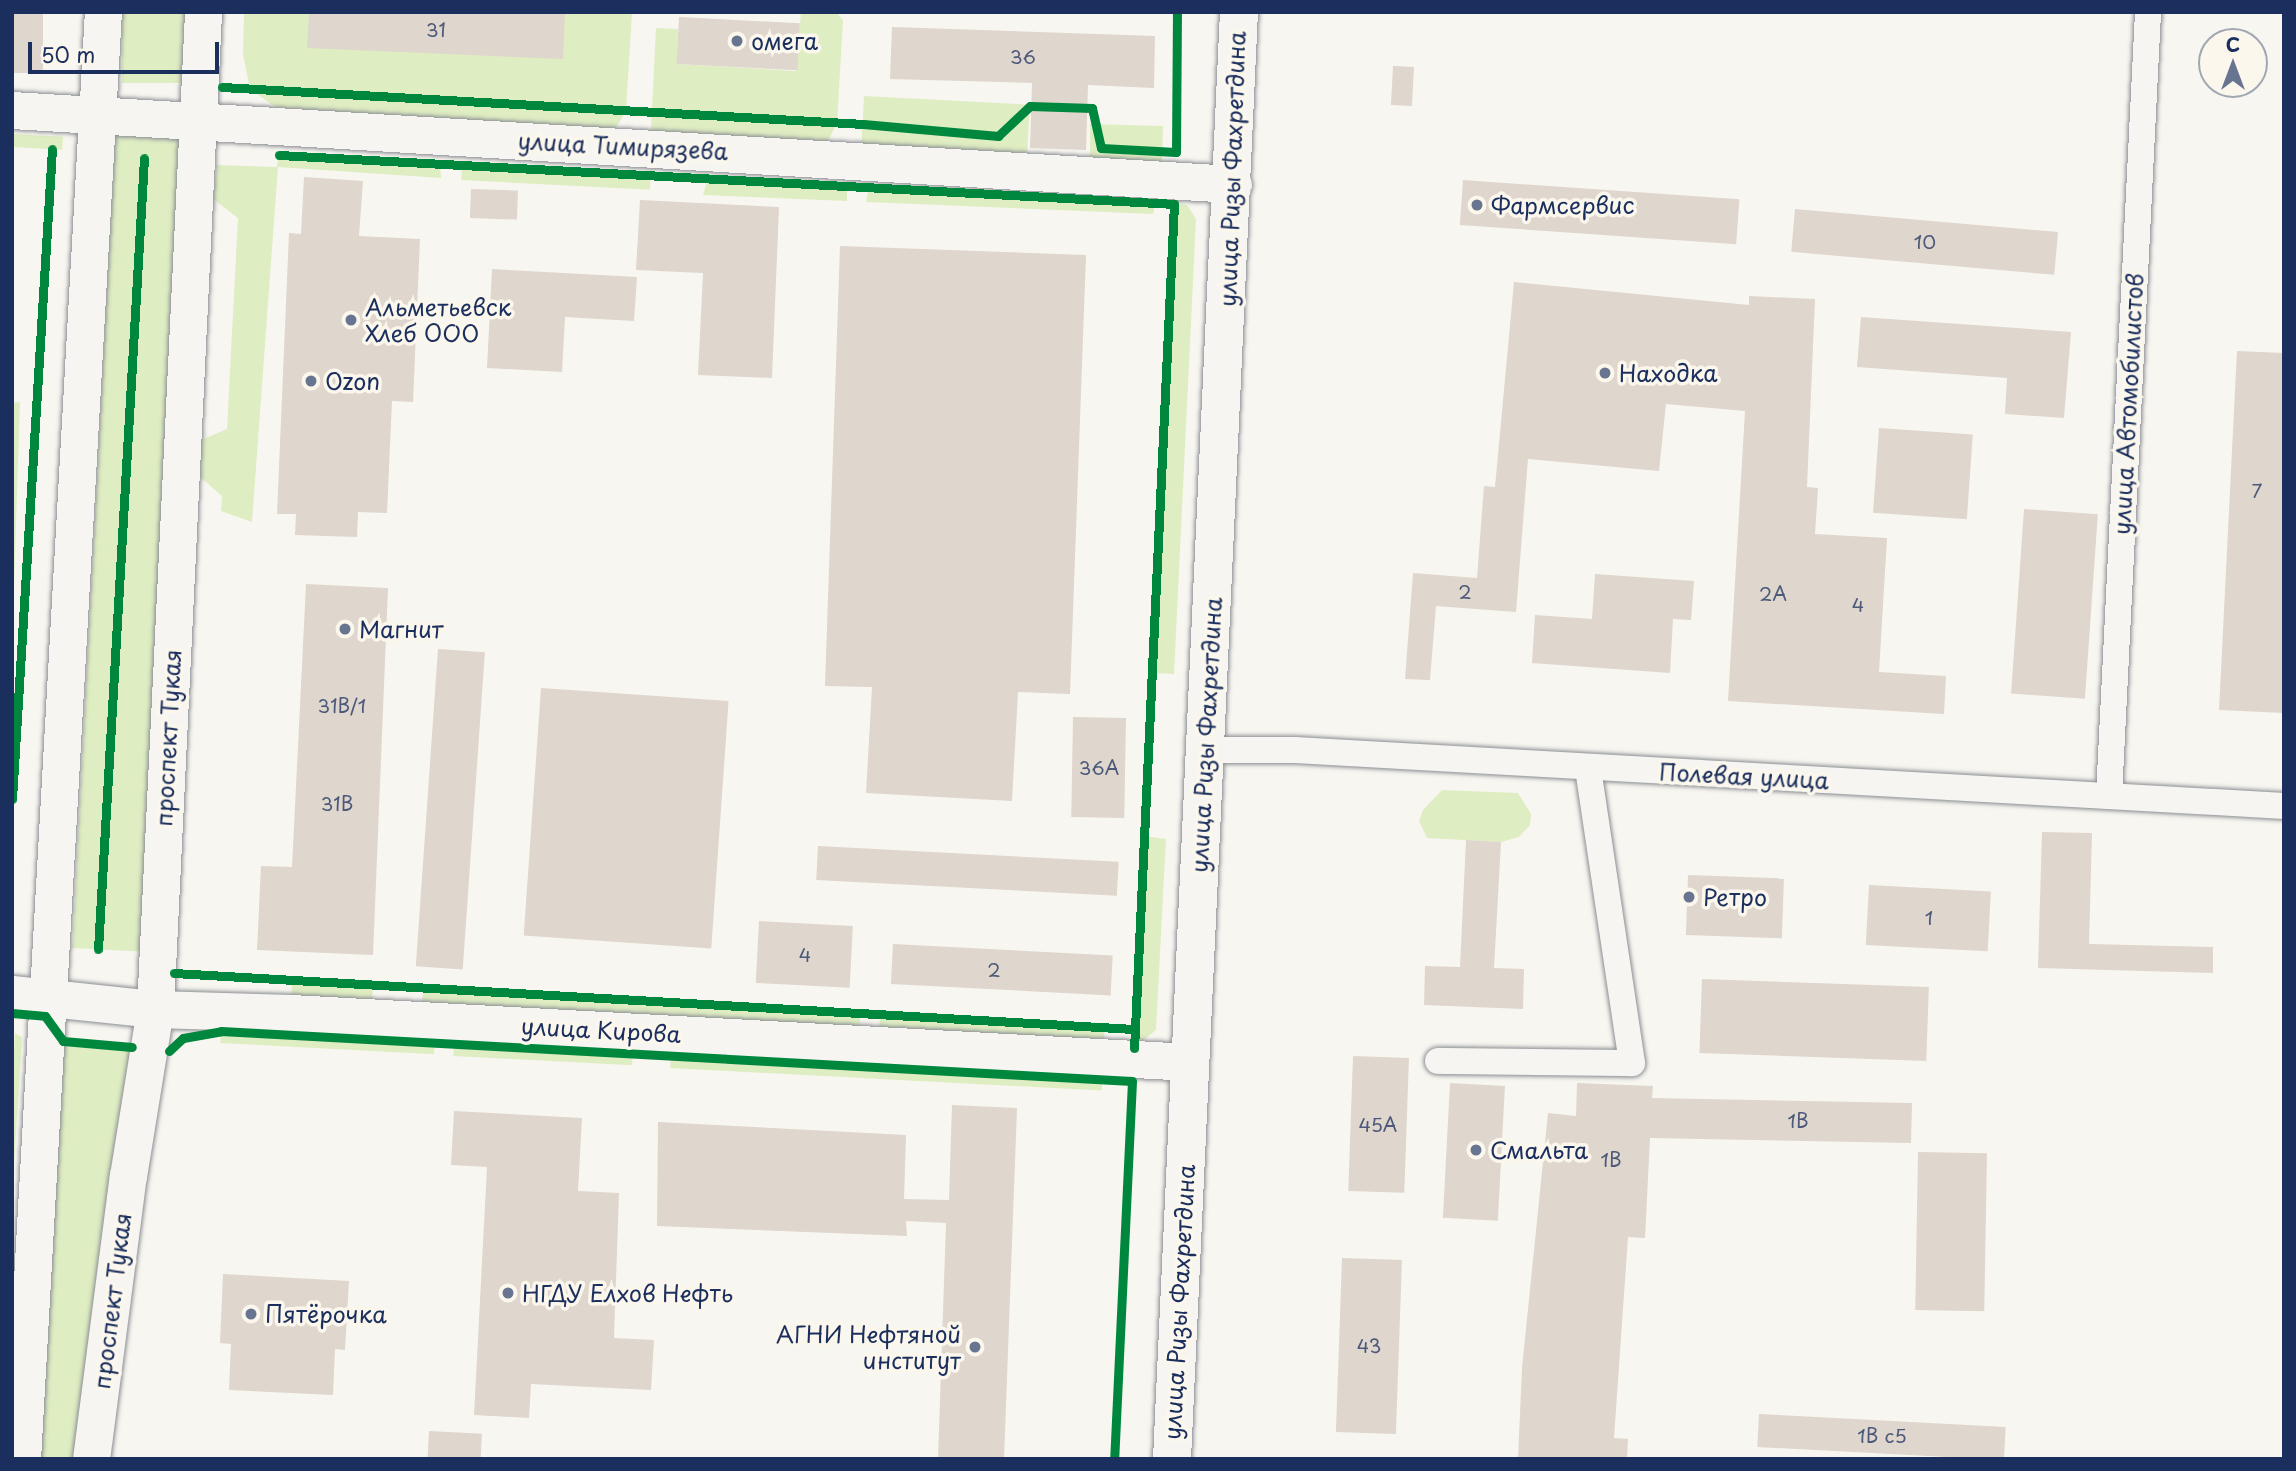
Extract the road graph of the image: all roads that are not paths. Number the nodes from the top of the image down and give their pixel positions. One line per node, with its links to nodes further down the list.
1 (103, 12): 6 (main road)
2 (204, 12): 7 (main road, проспект Тукая)
3 (1239, 12): 8 (main road, улица Ризы Фахретдина)
4 (2148, 12): 11 (street, улица Автомобилистов)
5 (12, 110): 6 (main road, улица Тимирязева)
6 (97, 115): 7 (main road, улица Тимирязева); 13 (main road)
7 (197, 121): 8 (main road, улица Тимирязева); 14 (main road, проспект Тукая)
8 (1233, 184): 9 (main road, улица Ризы Фахретдина)
9 (1205, 750): 10 (street, Полевая улица); 16 (main road, улица Ризы Фахретдина)
10 (1588, 768): 11 (street, Полевая улица); 15 (street)
11 (2109, 796): 12 (street, Полевая улица)
12 (2284, 806)
13 (29, 995): 14 (main road, улица Кирова); 17 (main road)
14 (155, 1009): 16 (main road, улица Кирова); 18 (main road, проспект Тукая)
15 (1438, 1061)
16 (1190, 1062): 19 (main road, улица Ризы Фахретдина)
17 (22, 1459)
18 (91, 1459)
19 (1172, 1459)

